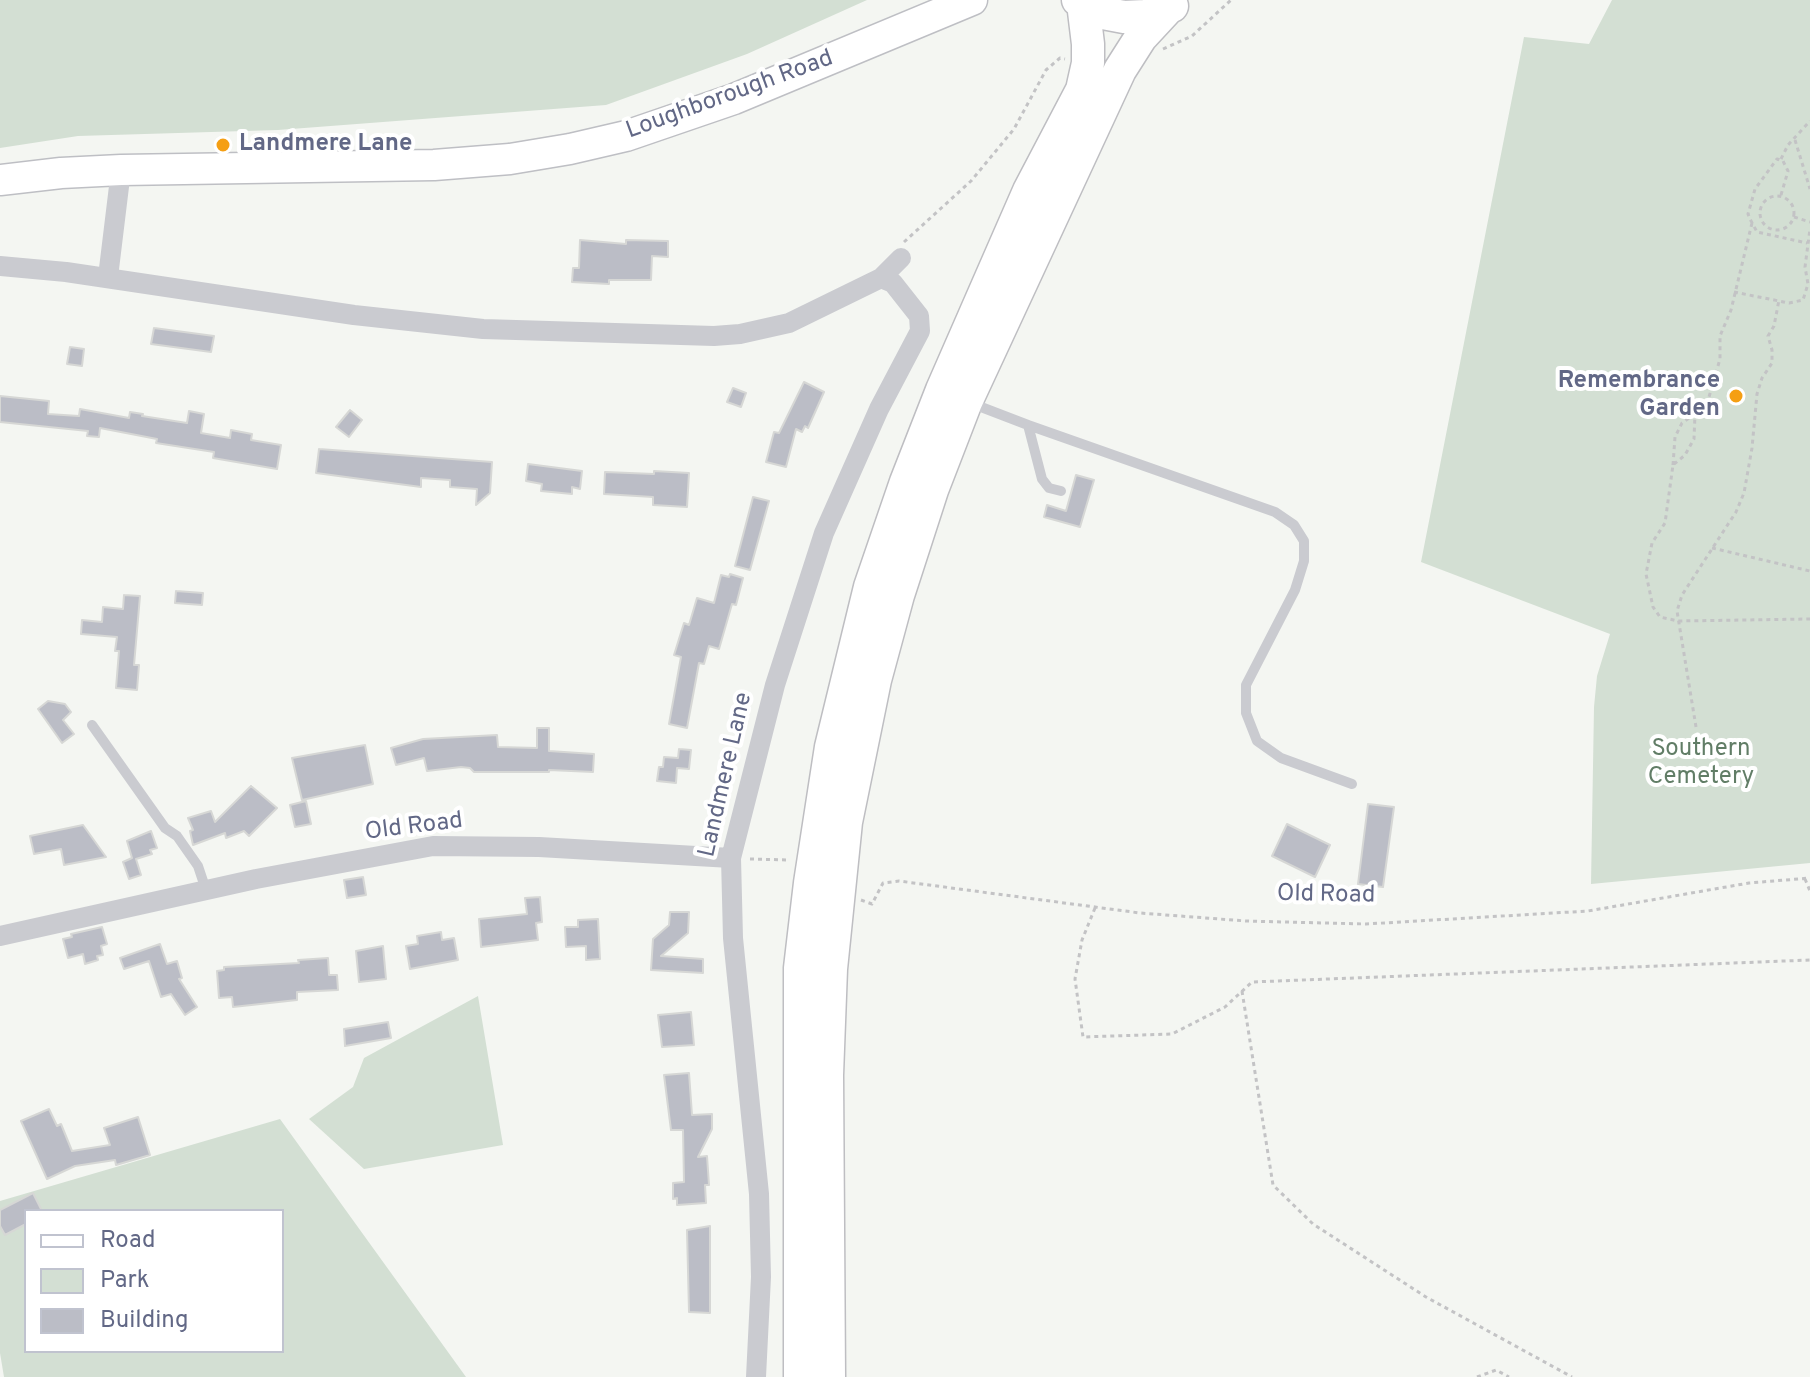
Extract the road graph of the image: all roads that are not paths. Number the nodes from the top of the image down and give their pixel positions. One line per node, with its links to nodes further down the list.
1 (972, 0): 4 (main road, Loughborough Road)
2 (1080, 2): 3 (highway); 19 (highway)
3 (1174, 5): 10 (highway)
4 (121, 170): 5 (main road, Loughborough Road); 8 (street)
5 (0, 180)
6 (901, 258): 9 (street)
7 (0, 266): 8 (street)
8 (108, 277): 9 (street)
9 (881, 278): 15 (street, Landmere Lane)
10 (966, 402): 11 (lane); 20 (highway)
11 (1028, 425): 12 (lane); 14 (lane)
12 (1061, 491)
13 (92, 725): 16 (lane)
14 (1352, 784)
15 (731, 858): 16 (street, Old Road); 18 (street, Landmere Lane)
16 (206, 890): 17 (street, Old Road)
17 (0, 936)
18 (756, 1377)
19 (800, 1377)
20 (829, 1377)

